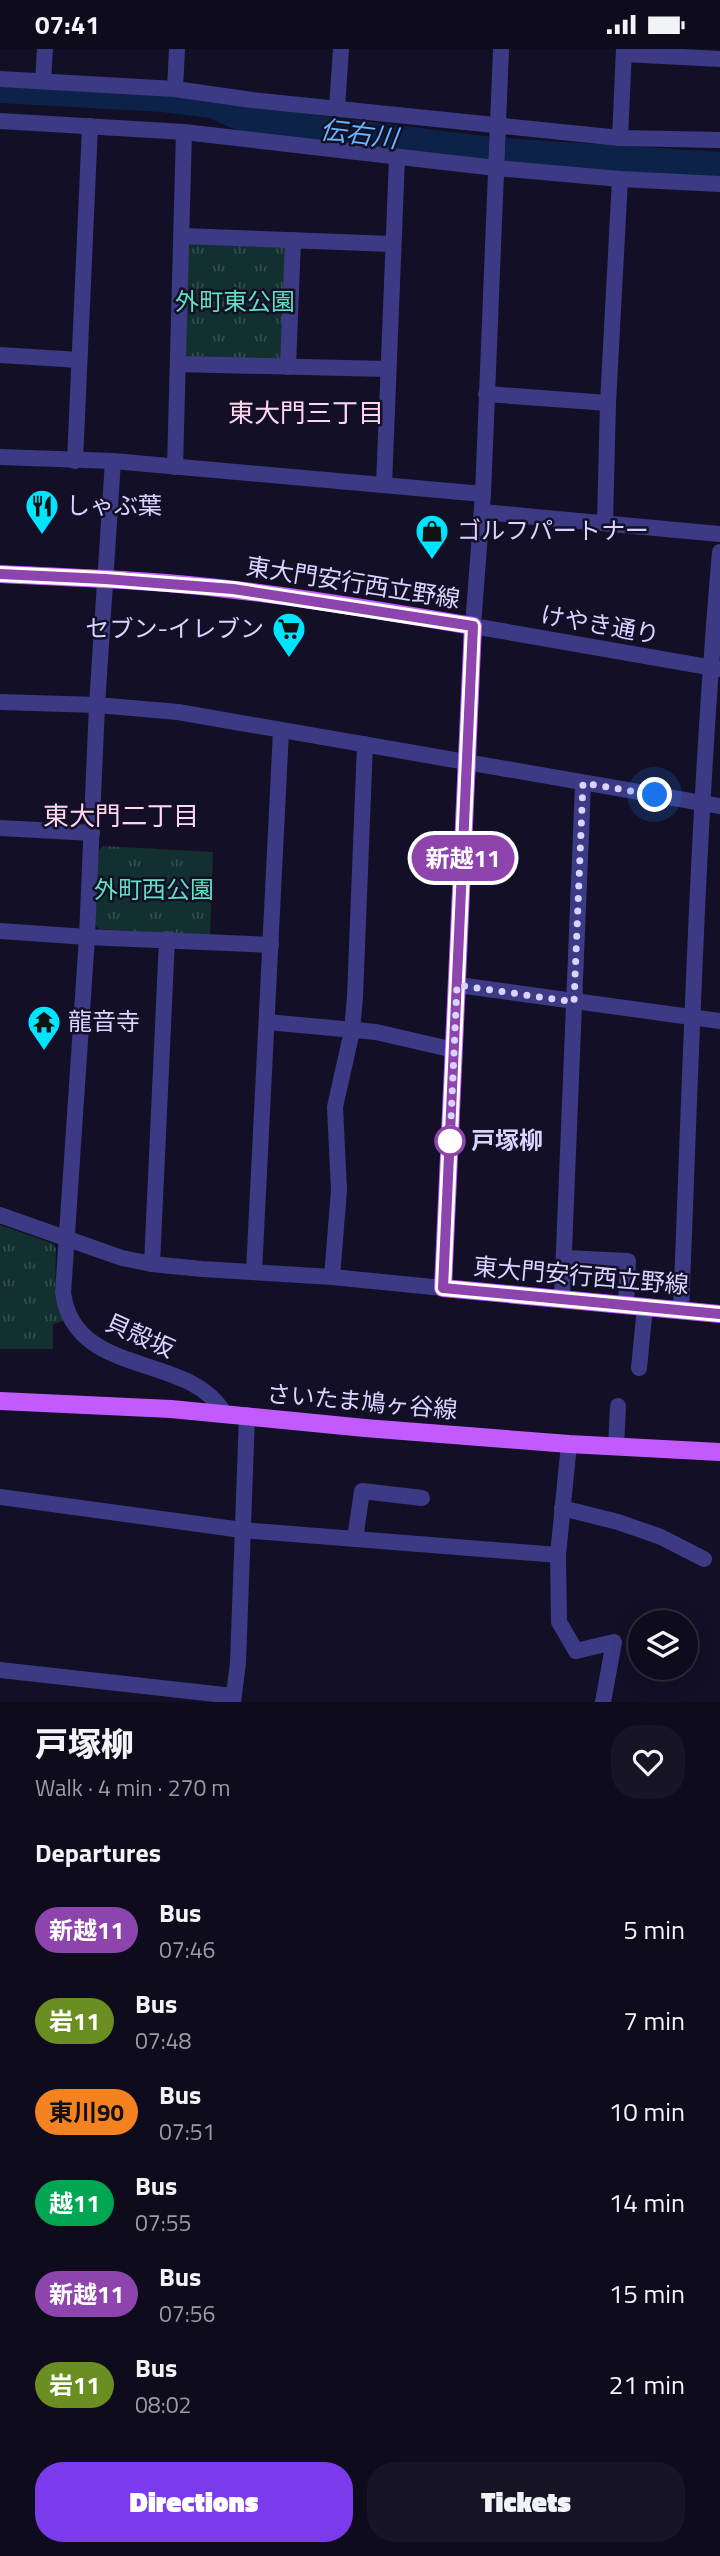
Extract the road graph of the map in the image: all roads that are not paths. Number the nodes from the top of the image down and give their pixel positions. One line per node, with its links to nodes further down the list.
1 (45, 49): 8 (street)
2 (177, 49): 9 (street)
3 (341, 49): 10 (street)
4 (501, 49): 14 (street)
5 (624, 51): 6 (street); 15 (street)
6 (720, 59)
7 (0, 79): 8 (street)
8 (43, 81): 9 (street)
9 (175, 89): 10 (street)
10 (337, 108): 14 (street)
11 (0, 121): 12 (street)
12 (90, 125): 13 (street); 25 (street)
13 (184, 132): 17 (street); 21 (street)
14 (498, 132): 15 (street); 18 (street)
15 (620, 138): 16 (street)
16 (720, 140)
17 (397, 158): 18 (street); 23 (street)
18 (496, 165): 19 (street); 29 (street)
19 (620, 179): 20 (street); 30 (street)
20 (720, 184)
21 (182, 236): 22 (street); 26 (street)
22 (293, 240): 23 (street); 27 (street)
23 (392, 244): 28 (street)
24 (0, 355): 25 (street)
25 (79, 360): 32 (street)
26 (178, 364): 27 (street); 34 (street)
27 (288, 367): 28 (street)
28 (386, 369): 35 (street)
29 (486, 394): 30 (street); 36 (street)
30 (608, 403): 38 (street)
31 (0, 457): 32 (street)
32 (75, 461): 33 (street)
33 (113, 461): 34 (street); 42 (street, 貝殻坂)
34 (175, 467): 35 (street)
35 (384, 485): 36 (street)
36 (483, 494): 37 (street)
37 (482, 512): 38 (street); 43 (street)
38 (605, 522): 39 (street)
39 (720, 534)
40 (720, 552): 44 (street)
41 (0, 574): 42 (main road, 東大門安行西立野線)
42 (105, 579): 43 (main road, 東大門安行西立野線); 46 (street, 貝殻坂)
43 (473, 626): 44 (street, けやき通り); 49 (main road, 東大門安行西立野線)
44 (715, 668): 51 (street)
45 (0, 702): 46 (street)
46 (97, 705): 47 (street); 54 (street, 貝殻坂)
47 (281, 731): 48 (street); 58 (street)
48 (365, 744): 49 (street); 64 (street)
49 (467, 761): 50 (street); 59 (main road, 東大門安行西立野線)
50 (583, 783): 51 (street); 60 (street)
51 (702, 803): 52 (street); 61 (street)
52 (720, 806)
53 (0, 828): 54 (street)
54 (92, 833): 56 (street, 貝殻坂)
55 (0, 931): 56 (street)
56 (87, 937): 57 (street); 67 (street, 貝殻坂)
57 (167, 939): 58 (street); 69 (street)
58 (271, 945): 63 (street)
59 (457, 985): 60 (street); 65 (main road, 東大門安行西立野線)
60 (574, 1002): 61 (street); 68 (street)
61 (692, 1017): 62 (street); 76 (street)
62 (720, 1021)
63 (267, 1022): 64 (street); 70 (street)
64 (352, 1031): 65 (street); 71 (street)
65 (454, 1050): 72 (main road, 東大門安行西立野線)
66 (0, 1215): 67 (street)
67 (66, 1239): 69 (street); 81 (street, 貝殻坂)
68 (565, 1258): 73 (street); 74 (street)
69 (152, 1264): 70 (street)
70 (254, 1272): 71 (street)
71 (332, 1277): 72 (street)
72 (443, 1288): 73 (main road, 東大門安行西立野線)
73 (562, 1299): 74 (main road, 東大門安行西立野線)
74 (625, 1305): 75 (main road, 東大門安行西立野線)
75 (645, 1307): 76 (main road, 東大門安行西立野線); 78 (street)
76 (681, 1311): 77 (main road, 東大門安行西立野線)
77 (720, 1314)
78 (639, 1368)
79 (0, 1401): 81 (main road, さいたま鳩ヶ谷線)
80 (618, 1406): 84 (street)
81 (224, 1413): 82 (main road, さいたま鳩ヶ谷線)
82 (247, 1415): 83 (main road, さいたま鳩ヶ谷線); 89 (street)
83 (569, 1444): 84 (main road, さいたま鳩ヶ谷線); 88 (street)
84 (616, 1446): 85 (main road, さいたま鳩ヶ谷線)
85 (720, 1452)
86 (0, 1497): 89 (street)
87 (422, 1498): 90 (street)
88 (562, 1509): 91 (street); 92 (street)
89 (242, 1530): 90 (street); 94 (street)
90 (355, 1539): 91 (street)
91 (558, 1555): 95 (street)
92 (704, 1559)
93 (0, 1670): 94 (street)
94 (233, 1699)
95 (603, 1702)

